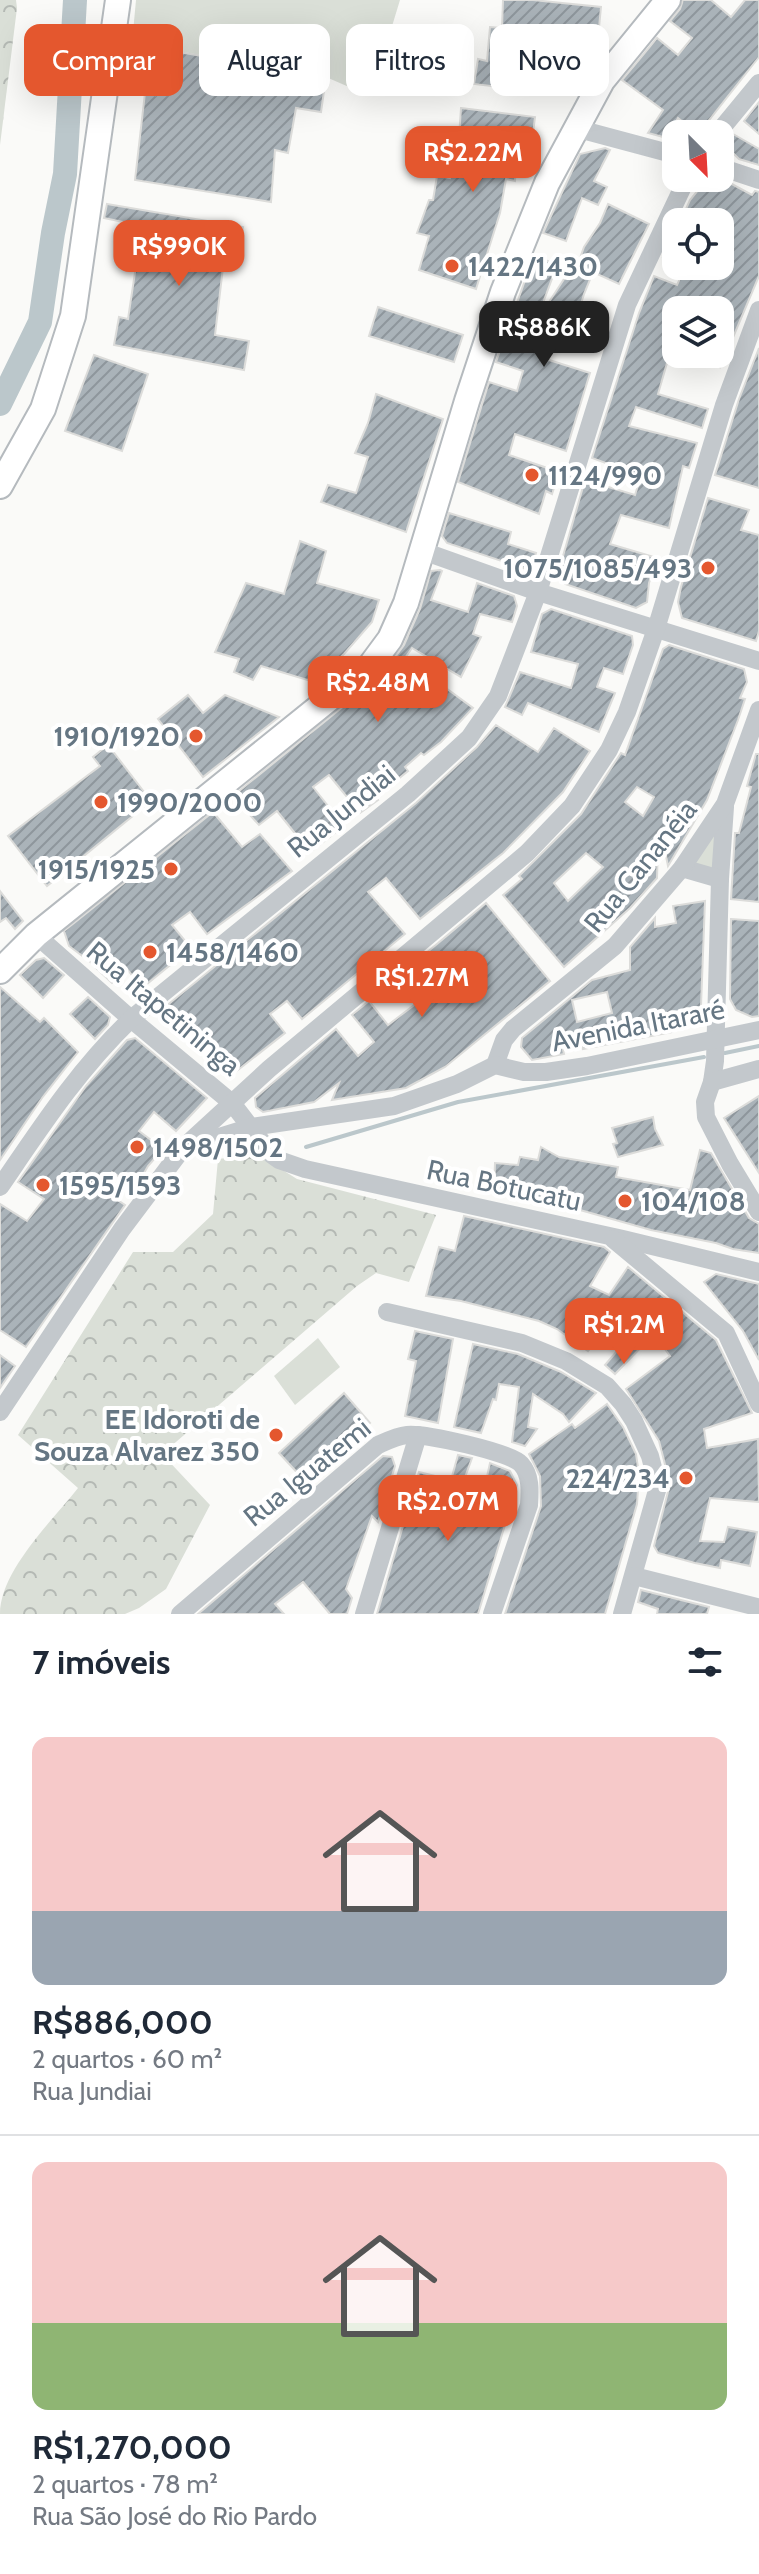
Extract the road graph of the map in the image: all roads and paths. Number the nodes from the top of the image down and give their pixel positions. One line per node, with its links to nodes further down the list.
1 (118, 0): 11 (main road)
2 (668, 0): 5 (main road)
3 (759, 83): 4 (street)
4 (729, 120)
5 (575, 128): 6 (street); 12 (main road)
6 (662, 151)
7 (734, 172): 8 (street)
8 (759, 180)
9 (680, 192): 13 (street, Rua Jundiai)
10 (759, 310): 14 (street)
11 (0, 486)
12 (420, 550): 13 (street); 20 (main road)
13 (538, 592): 14 (street); 22 (street, Rua Jundiai)
14 (656, 629): 15 (street); 28 (street)
15 (759, 661)
16 (759, 710): 17 (street, Rua Cananéia)
17 (725, 804): 18 (street, Rua Cananéia); 19 (street)
18 (682, 868): 19 (street); 25 (street, Rua Cananéia)
19 (720, 879): 24 (street)
20 (36, 935): 21 (main road); 22 (street, Rua Itapetininga)
21 (0, 971)
22 (131, 1019): 28 (street, Rua Itapetininga); 31 (street, Rua Jundiai)
23 (759, 1030): 24 (street, Avenida Itararé)
24 (714, 1039): 25 (street, Avenida Itararé); 27 (street)
25 (495, 1065): 29 (street)
26 (759, 1069): 27 (street)
27 (712, 1082): 32 (street)
28 (232, 1103): 29 (street, Rua Itapetininga); 30 (street)
29 (251, 1127): 30 (street); 33 (street, Rua Botucatu)
30 (183, 1148): 37 (street)
31 (0, 1187)
32 (759, 1212)
33 (609, 1237): 34 (street, Rua Botucatu); 36 (street)
34 (759, 1272)
35 (387, 1312): 39 (street)
36 (759, 1404)
37 (0, 1412)
38 (418, 1435): 41 (street, Rua Iguatemi); 42 (street); 43 (street, Rua Iguatemi)
39 (634, 1576): 40 (street); 44 (street)
40 (757, 1607)
41 (180, 1614)
42 (364, 1614)
43 (492, 1614)
44 (622, 1614)

